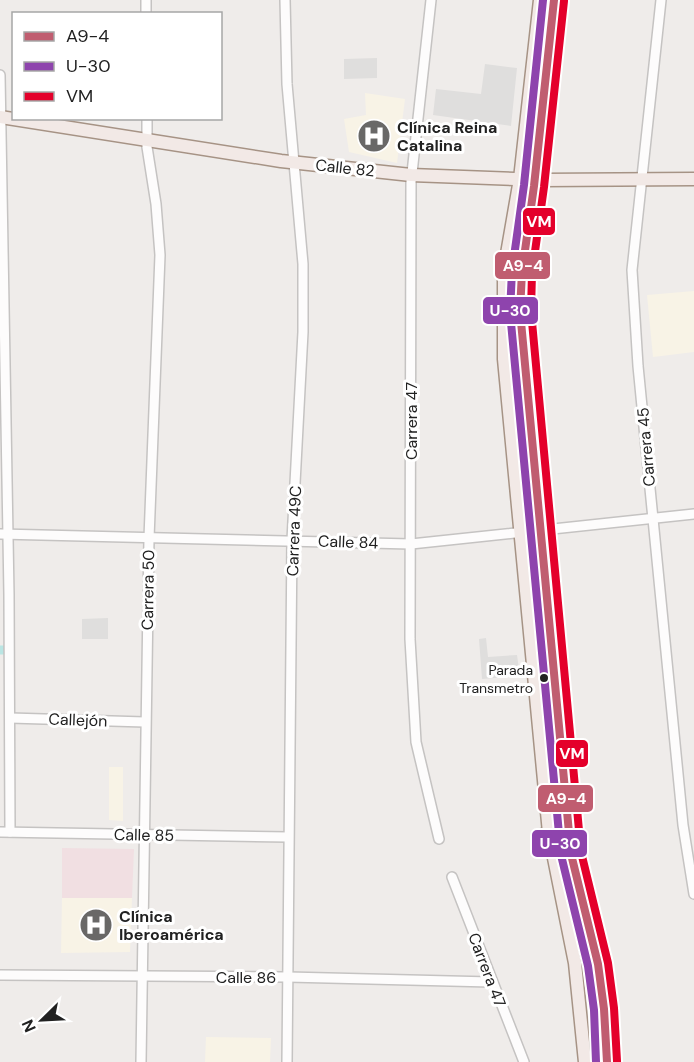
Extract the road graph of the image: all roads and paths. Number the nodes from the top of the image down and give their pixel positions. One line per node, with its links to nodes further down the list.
1 (285, 0): 11 (street, Carrera 49C)
2 (431, 0): 12 (street, Carrera 47)
3 (540, 0): 13 (main road)
4 (554, 0): 15 (main road)
5 (661, 0): 16 (street, Carrera 45)
6 (0, 75): 7 (street)
7 (1, 117): 23 (street)
8 (20, 120): 10 (main road, Calle 82)
9 (147, 120): 10 (street, Carrera 50)
10 (147, 140): 11 (main road, Calle 82); 24 (street, Carrera 50)
11 (293, 162): 12 (main road, Calle 82); 25 (street, Carrera 49C)
12 (411, 175): 13 (main road, Calle 82); 26 (street, Carrera 47)
13 (520, 179): 15 (main road, Calle 82); 18 (main road)
14 (694, 179): 16 (main road, Calle 82)
15 (535, 180): 16 (main road, Calle 82); 17 (main road)
16 (641, 180): 20 (street, Carrera 45)
17 (525, 358): 18 (main road); 21 (main road)
18 (504, 359): 22 (main road)
19 (694, 514): 20 (street, Calle 84)
20 (653, 519): 21 (street, Calle 84); 30 (street, Carrera 45)
21 (542, 530): 22 (street, Calle 84); 31 (main road)
22 (521, 533): 26 (street, Calle 84); 33 (main road)
23 (4, 534): 24 (street, Calle 84); 27 (street)
24 (150, 538): 25 (street, Calle 84); 28 (street, Carrera 50)
25 (292, 540): 26 (street, Calle 84); 35 (street, Carrera 49C)
26 (411, 544): 36 (street, Carrera 47)
27 (10, 718): 28 (street, Callejón); 32 (street)
28 (145, 722): 34 (street, Carrera 50)
29 (694, 824): 30 (street)
30 (683, 825): 38 (street, Carrera 45)
31 (569, 831): 33 (street); 47 (main road)
32 (5, 832): 34 (street, Calle 85)
33 (546, 833): 46 (main road)
34 (145, 835): 35 (street, Calle 85); 40 (street, Carrera 50)
35 (288, 837): 41 (street, Carrera 49C)
36 (439, 839)
37 (452, 877): 42 (street, Carrera 47)
38 (694, 894)
39 (0, 975): 40 (street, Calle 86)
40 (144, 977): 41 (street, Calle 86); 43 (street, Carrera 50)
41 (288, 977): 42 (street, Calle 86); 44 (street, Carrera 49C)
42 (491, 982): 45 (street, Carrera 47)
43 (141, 1062)
44 (287, 1062)
45 (524, 1062)
46 (585, 1062)
47 (607, 1062)

